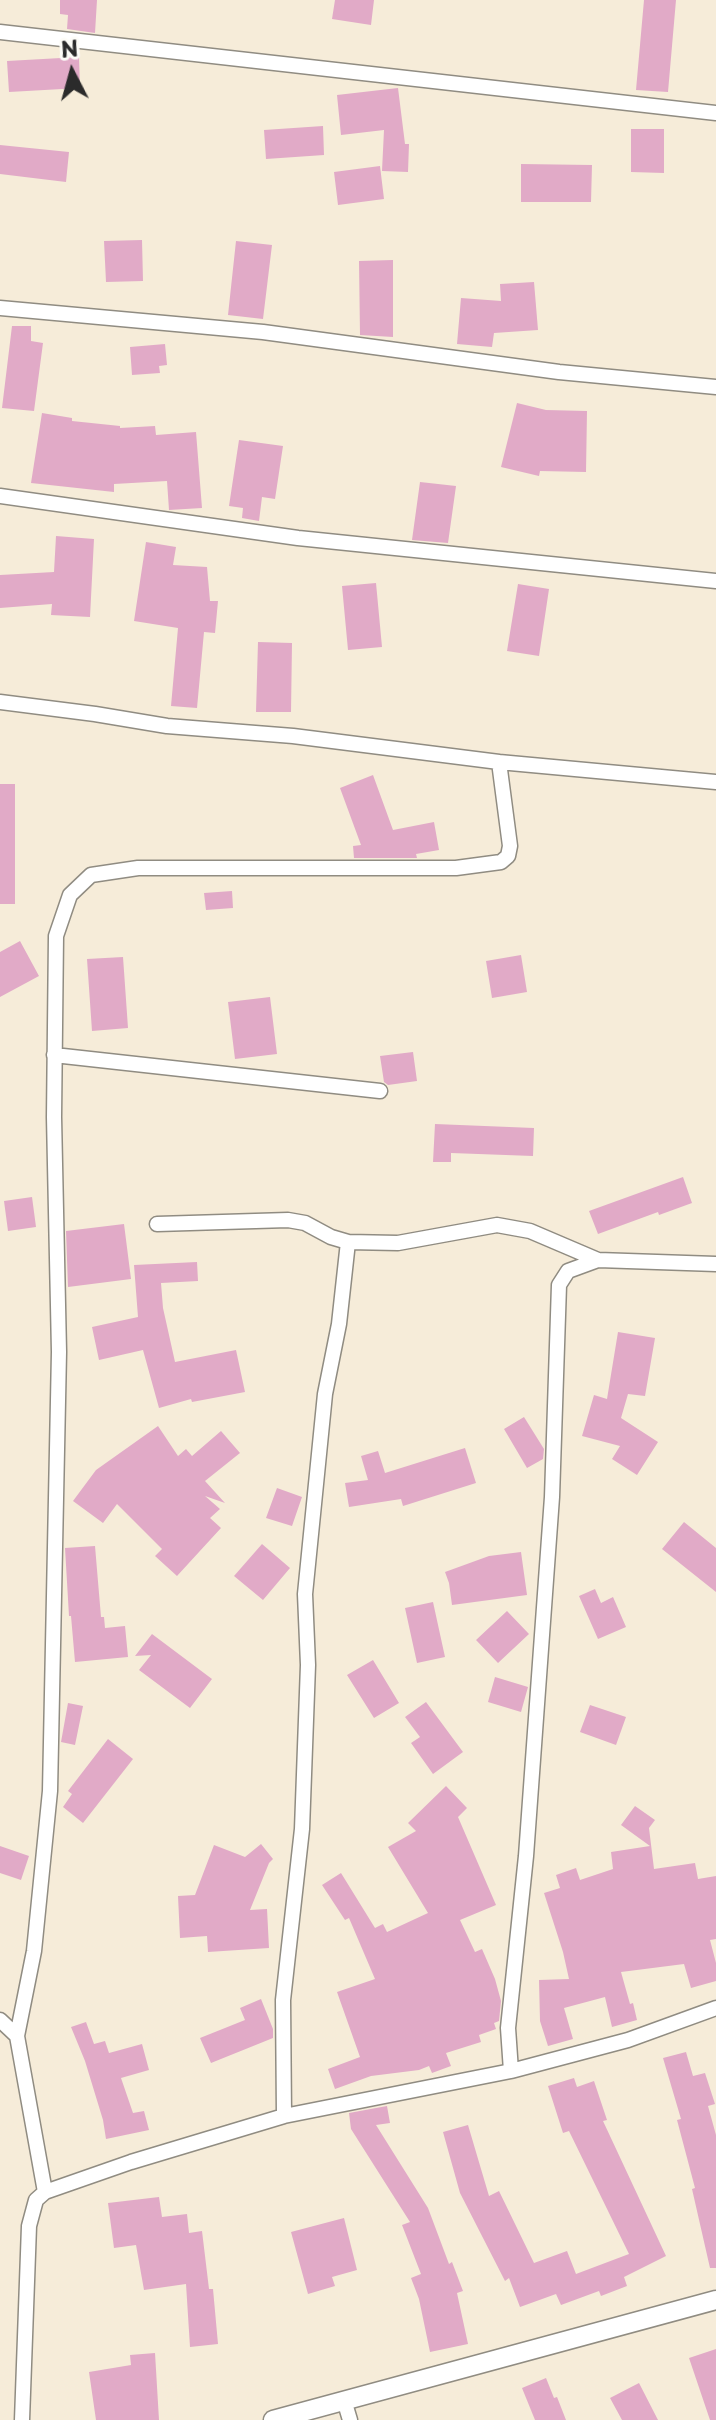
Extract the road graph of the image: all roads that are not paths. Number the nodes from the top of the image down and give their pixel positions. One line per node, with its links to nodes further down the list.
1 (0, 32): 2 (street)
2 (716, 113)
3 (0, 308): 4 (street)
4 (716, 387)
5 (0, 496): 6 (street)
6 (716, 581)
7 (0, 702): 8 (street)
8 (499, 762): 9 (street); 10 (street)
9 (716, 782)
10 (54, 1055): 11 (street); 18 (street)
11 (380, 1091)
12 (157, 1224): 13 (street)
13 (348, 1242): 14 (street); 20 (street)
14 (598, 1260): 15 (street); 19 (street)
15 (716, 1264)
16 (716, 2008): 19 (street)
17 (0, 2020): 18 (street)
18 (17, 2036): 21 (street)
19 (511, 2071): 20 (street)
20 (284, 2116): 21 (street)
21 (45, 2192): 24 (street)
22 (716, 2300): 23 (street)
23 (344, 2400): 25 (street); 26 (street)
24 (22, 2420)
25 (273, 2420)
26 (350, 2420)

